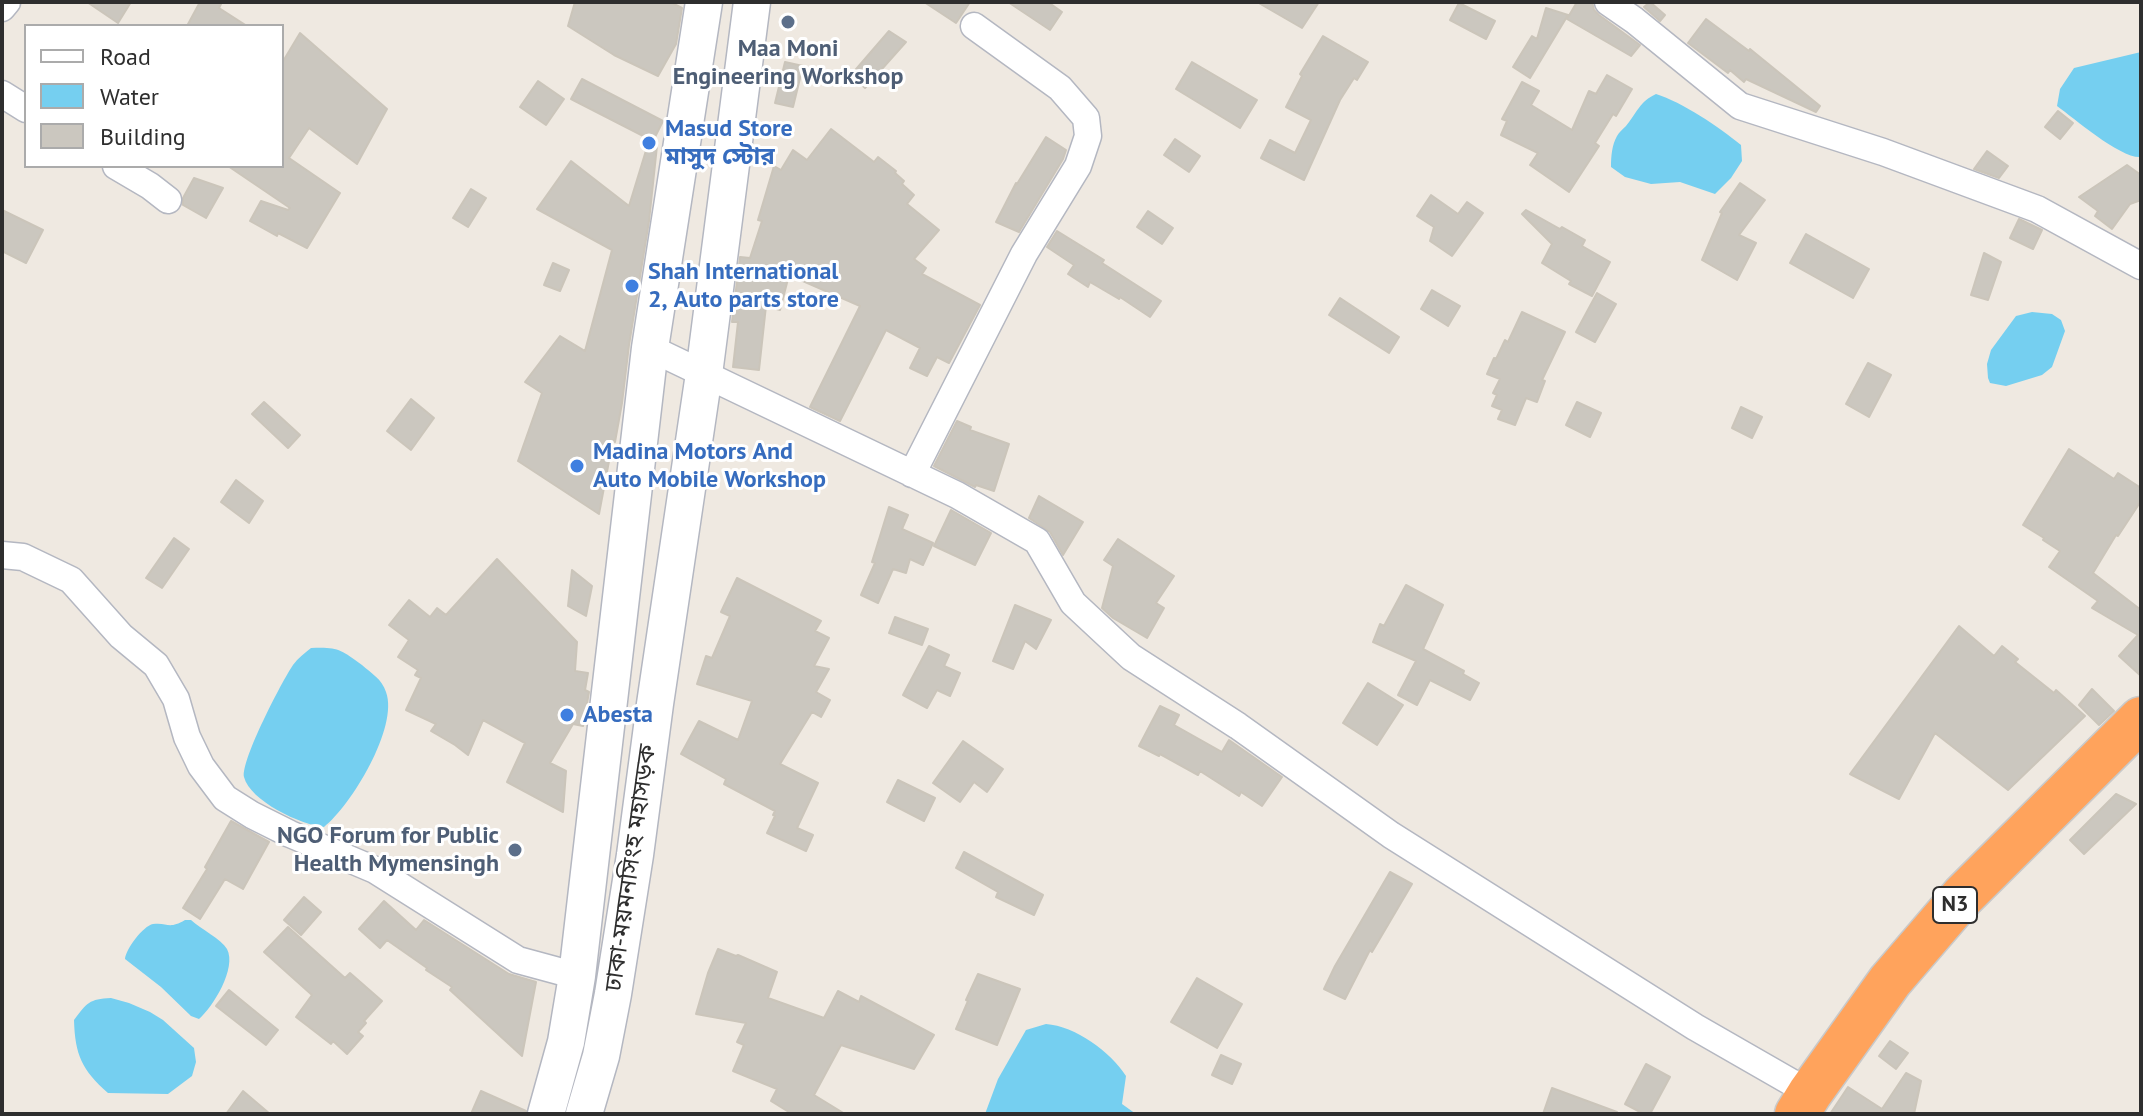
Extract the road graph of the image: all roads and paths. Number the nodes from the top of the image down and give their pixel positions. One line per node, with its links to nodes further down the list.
1 (7, 2): 5 (street)
2 (704, 2): 12 (main road, ঢাকা-ময়মনসিংহ মহাসড়ক)
3 (752, 2): 13 (main road, ঢাকা-ময়মনসিংহ মহাসড়ক)
4 (1608, 2): 11 (street)
5 (2, 8)
6 (974, 26): 14 (street)
7 (2, 94): 8 (street)
8 (24, 108)
9 (119, 168): 10 (street)
10 (168, 200)
11 (2141, 266)
12 (650, 348): 13 (street); 17 (main road, ঢাকা-ময়মনসিংহ মহাসড়ক)
13 (704, 374): 14 (street); 20 (main road, ঢাকা-ময়মনসিংহ মহাসড়ক)
14 (912, 474): 18 (street)
15 (2, 555): 17 (street)
16 (2141, 719): 18 (highway, N3)
17 (577, 976): 19 (main road, ঢাকা-ময়মনসিংহ মহাসড়ক)
18 (1803, 1103)
19 (546, 1114)
20 (584, 1114)

